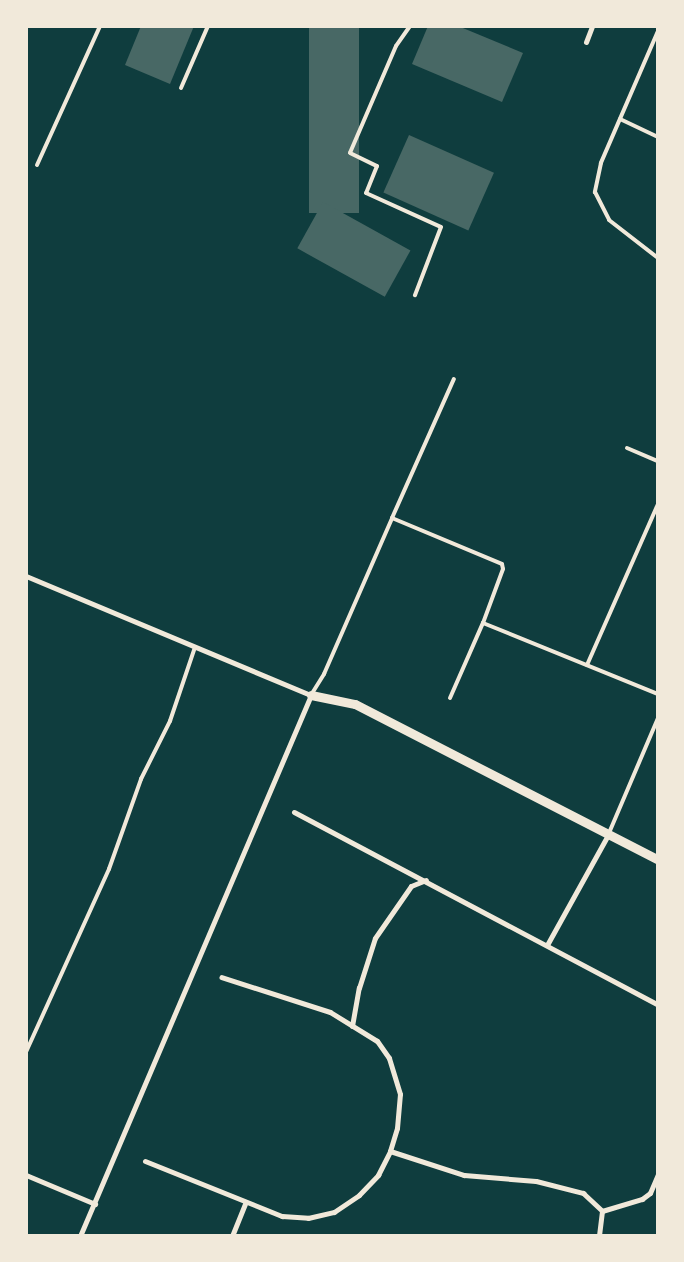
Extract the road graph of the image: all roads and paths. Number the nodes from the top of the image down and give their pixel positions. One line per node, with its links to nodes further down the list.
1 (100, 26): 10 (lane)
2 (208, 26): 7 (lane)
3 (410, 26): 12 (lane)
4 (592, 26): 6 (street)
5 (658, 32): 8 (lane)
6 (586, 42)
7 (181, 88)
8 (620, 119): 9 (lane); 11 (lane)
9 (658, 137)
10 (37, 165)
11 (658, 258)
12 (415, 295)
13 (454, 379): 17 (lane)
14 (627, 448): 15 (lane)
15 (658, 461)
16 (658, 504): 21 (lane)
17 (392, 518): 19 (lane); 23 (lane)
18 (26, 576): 20 (street)
19 (483, 623): 21 (lane); 24 (lane)
20 (194, 647): 23 (street); 34 (lane)
21 (587, 665): 22 (lane)
22 (658, 694)
23 (311, 695): 27 (street); 40 (street)
24 (450, 698)
25 (658, 718): 27 (lane)
26 (294, 812): 29 (street)
27 (608, 835): 28 (street); 30 (street)
28 (658, 860)
29 (426, 880): 30 (street); 33 (street)
30 (547, 945): 32 (street)
31 (221, 977): 33 (street)
32 (658, 1005)
33 (352, 1026): 35 (street)
34 (26, 1052)
35 (390, 1151): 39 (street); 41 (street)
36 (145, 1161): 39 (street)
37 (658, 1174): 41 (street)
38 (26, 1175): 40 (street)
39 (245, 1203): 43 (street)
40 (95, 1204): 42 (street)
41 (602, 1211): 44 (street)
42 (80, 1236)
43 (232, 1236)
44 (600, 1236)

